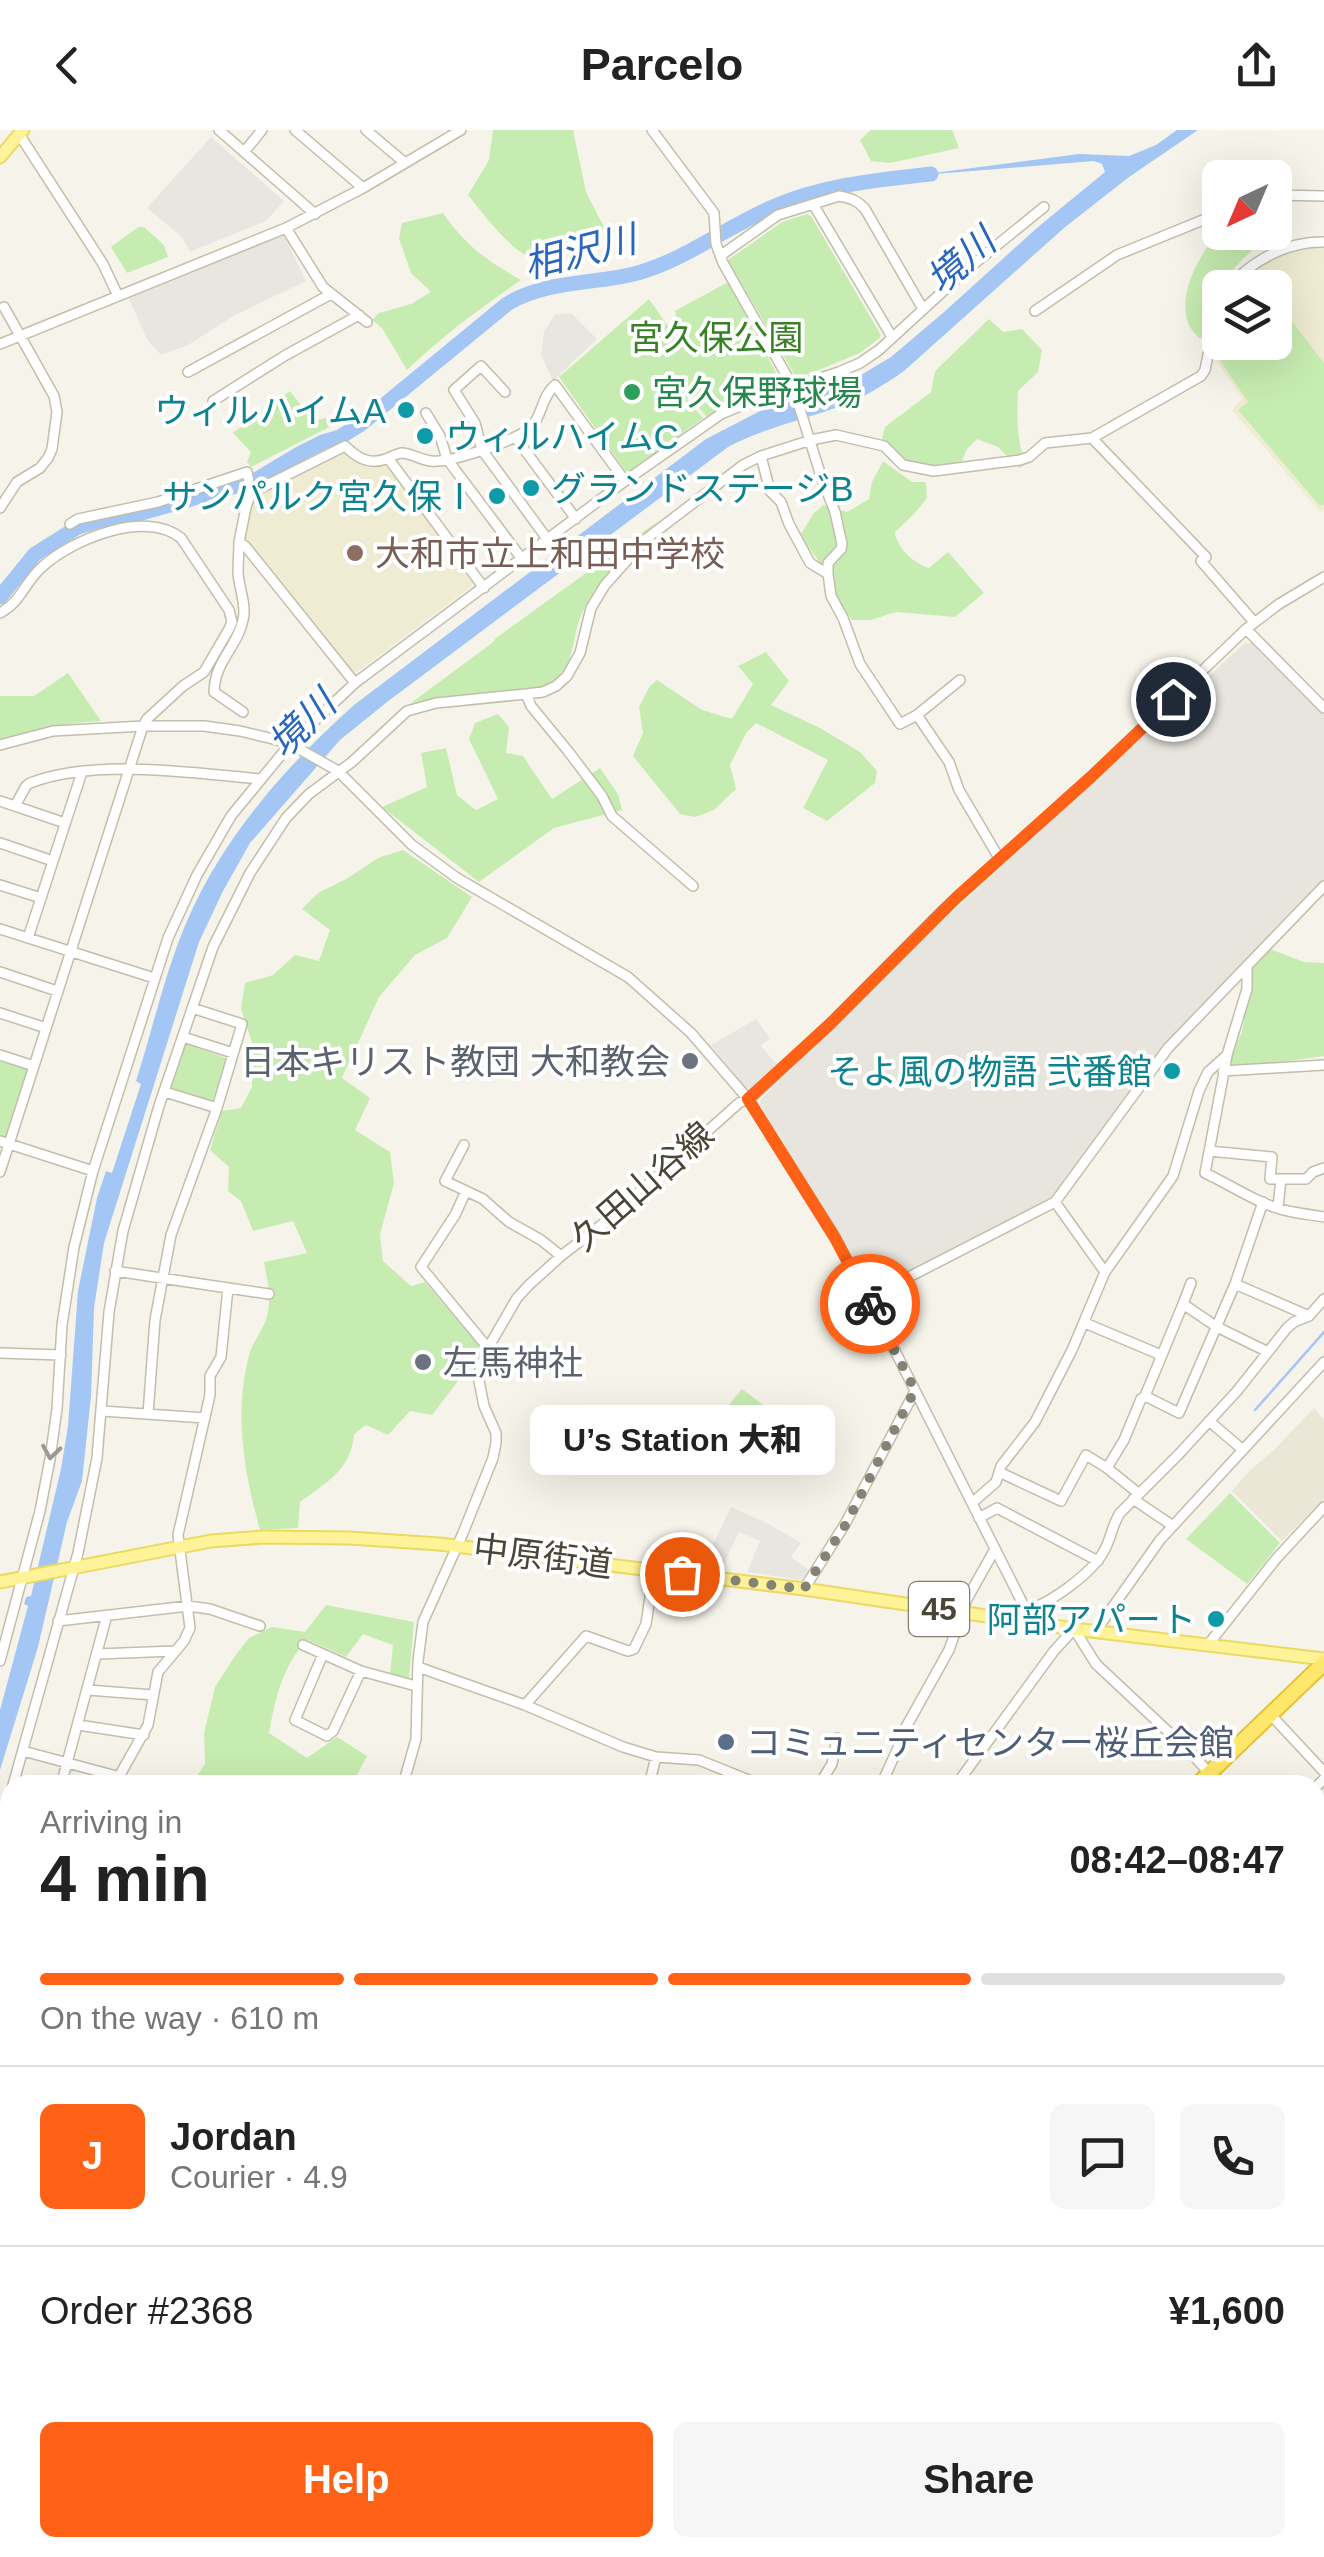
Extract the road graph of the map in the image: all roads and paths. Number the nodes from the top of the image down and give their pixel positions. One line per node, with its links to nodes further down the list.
1 (219, 130): 10 (street)
2 (262, 130): 10 (street)
3 (294, 130): 13 (street)
4 (366, 130): 12 (street)
5 (437, 130): 9 (street)
6 (461, 130): 9 (street)
7 (652, 130): 22 (street)
8 (21, 132): 11 (main road); 25 (street)
9 (447, 138): 12 (street)
10 (244, 152): 18 (street)
11 (0, 157)
12 (405, 163): 13 (street)
13 (362, 188): 18 (street)
14 (1324, 196): 15 (street)
15 (1292, 197)
16 (814, 204): 22 (street); 27 (street); 30 (street)
17 (1044, 207): 27 (street)
18 (315, 214): 20 (street)
19 (1202, 220): 28 (street)
20 (286, 228): 24 (street); 25 (street)
21 (1324, 242): 23 (street)
22 (720, 256): 34 (street)
23 (1248, 270)
24 (331, 294): 33 (street); 36 (street)
25 (118, 296): 29 (street)
26 (4, 307): 29 (street)
27 (923, 309): 30 (street)
28 (1035, 311)
29 (20, 336): 31 (street); 47 (street)
30 (892, 337): 34 (street)
31 (0, 344)
32 (1207, 360): 39 (street)
33 (188, 372)
34 (794, 389): 40 (street); 45 (street)
35 (504, 392): 41 (street)
36 (213, 401)
37 (426, 413): 44 (street)
38 (515, 437): 41 (street); 45 (street); 48 (street)
39 (1092, 438): 40 (street); 57 (street)
40 (811, 440): 42 (street); 53 (street)
41 (482, 450): 44 (street); 50 (street)
42 (761, 456): 53 (street); 60 (street)
43 (388, 458): 44 (street); 46 (street); 55 (street)
44 (448, 459): 52 (street)
45 (625, 482): 48 (street)
46 (251, 490): 49 (street); 51 (street)
47 (0, 508)
48 (576, 519): 50 (street)
49 (70, 524)
50 (548, 540): 52 (street)
51 (239, 542): 59 (street); 64 (street)
52 (522, 558): 55 (street)
53 (828, 574): 62 (street)
54 (1324, 577): 57 (street, 久田山谷線)
55 (484, 588): 59 (street)
56 (0, 613): 63 (street)
57 (1250, 626): 61 (street); 75 (street, 久田山谷線)
58 (960, 680): 62 (street)
59 (355, 683): 66 (street)
60 (526, 694): 67 (street); 78 (street)
61 (1324, 708)
62 (917, 715): 75 (street)
63 (143, 726): 64 (street); 65 (street); 68 (street)
64 (241, 731): 66 (street)
65 (0, 745)
66 (292, 745): 67 (street); 70 (street)
67 (335, 769): 88 (street); 99 (street)
68 (129, 770): 69 (street); 70 (street); 83 (street)
69 (82, 772): 72 (street); 73 (street)
70 (260, 780): 86 (street)
71 (0, 802): 72 (street)
72 (15, 806): 73 (street)
73 (65, 823): 76 (street)
74 (0, 843): 76 (street)
75 (999, 858): 99 (street, 久田山谷線)
76 (53, 861): 80 (street)
77 (0, 885): 80 (street)
78 (692, 886)
79 (1324, 886): 84 (street)
80 (41, 898): 82 (street)
81 (0, 929): 82 (street)
82 (28, 938): 83 (street)
83 (71, 951): 86 (street); 87 (street)
84 (1247, 966): 94 (street); 109 (street)
85 (0, 972): 87 (street)
86 (154, 978): 105 (street)
87 (57, 991): 90 (street)
88 (192, 1008): 91 (street); 92 (street)
89 (0, 1014): 90 (street)
90 (46, 1028): 96 (street)
91 (182, 1037): 92 (street); 98 (street)
92 (233, 1053): 100 (street)
93 (0, 1055): 96 (street)
94 (1227, 1055): 97 (street); 115 (street)
95 (1324, 1065): 97 (street)
96 (34, 1066): 101 (street)
97 (1223, 1071): 103 (street)
98 (165, 1092): 100 (street); 114 (street)
99 (748, 1099): 113 (street, 久田山谷線); 121 (street)
100 (216, 1108): 116 (street)
101 (4, 1142): 105 (street); 106 (street)
102 (464, 1145): 108 (street)
103 (1208, 1151): 107 (street); 110 (street)
104 (1324, 1168): 107 (street)
105 (93, 1171): 130 (street)
106 (0, 1172)
107 (1281, 1179): 111 (street)
108 (466, 1191): 113 (street); 127 (street)
109 (1055, 1202): 115 (street); 121 (street)
110 (1263, 1202): 111 (street); 118 (street)
111 (1278, 1208): 112 (street)
112 (1324, 1218)
113 (561, 1256): 127 (street, 久田山谷線)
114 (116, 1270): 116 (street); 135 (street)
115 (1105, 1272): 125 (street)
116 (162, 1278): 119 (street); 136 (street)
117 (1191, 1284): 123 (street)
118 (1236, 1284): 124 (street); 126 (street)
119 (228, 1288): 120 (street); 137 (street)
120 (269, 1294)
121 (868, 1298): 133 (street)
122 (1324, 1299): 124 (street)
123 (1183, 1304): 126 (street); 131 (street)
124 (1310, 1316): 128 (street)
125 (1084, 1323): 131 (street); 141 (street)
126 (1217, 1327): 128 (street); 134 (street)
127 (488, 1348): 148 (street, 久田山谷線)
128 (1266, 1351): 138 (street)
129 (0, 1352): 130 (street)
130 (61, 1355): 153 (street, one-way to 153)
131 (1162, 1356): 134 (street)
132 (1324, 1362): 139 (street)
133 (915, 1390): 143 (street); 155 (street)
134 (1145, 1396): 140 (street)
135 (102, 1412): 136 (street); 151 (street)
136 (148, 1414): 137 (street)
137 (205, 1418): 147 (street)
138 (1208, 1421): 139 (street); 142 (street)
139 (1244, 1450): 146 (street)
140 (1106, 1468): 141 (street); 142 (street)
141 (998, 1472): 143 (street)
142 (1136, 1496): 146 (street); 150 (street)
143 (972, 1503): 145 (street)
144 (1324, 1507): 165 (street)
145 (980, 1518): 149 (street); 150 (street)
146 (1173, 1526): 163 (street)
147 (178, 1546): 148 (main road, 中原街道 / 45); 151 (main road, 中原街道 / 45); 156 (street)
148 (457, 1546): 152 (main road, 中原街道 / 45); 171 (street, 久田山谷線)
149 (995, 1549): 157 (street); 159 (street)
150 (1098, 1560): 159 (street)
151 (71, 1569): 153 (main road, 中原街道 / 45); 160 (street)
152 (654, 1570): 155 (main road, 中原街道 / 45); 176 (street)
153 (23, 1578): 154 (main road, 中原街道 / 45); 169 (street)
154 (0, 1582)
155 (804, 1589): 157 (main road, 中原街道 / 45)
156 (188, 1606): 158 (street); 161 (street); 166 (street)
157 (962, 1612): 159 (main road, 中原街道 / 45); 193 (street)
158 (108, 1615): 160 (street); 167 (street)
159 (1026, 1616): 162 (main road, 中原街道 / 45)
160 (58, 1621): 181 (street)
161 (260, 1626)
162 (1074, 1629): 163 (main road, 中原街道 / 45); 184 (street); 194 (street)
163 (1095, 1632): 165 (main road, 中原街道 / 45)
164 (303, 1644): 168 (street)
165 (1207, 1646): 170 (main road, 中原街道 / 45)
166 (174, 1651): 167 (street); 175 (street)
167 (98, 1654): 174 (street)
168 (322, 1654): 172 (street); 172 (street)
169 (0, 1661)
170 (1324, 1661): 177 (highway)
171 (418, 1667): 173 (street, 久田山谷線); 176 (street)
172 (361, 1671): 173 (street)
173 (416, 1686): 189 (street, 久田山谷線)
174 (88, 1690): 175 (street); 178 (street)
175 (153, 1694): 179 (street)
176 (525, 1705): 182 (street)
177 (1270, 1714): 184 (highway); 195 (street)
178 (78, 1725): 179 (street); 183 (street)
179 (144, 1735): 188 (street)
180 (837, 1738): 192 (street)
181 (23, 1751): 183 (street); 185 (street)
182 (656, 1757): 190 (street); 191 (street)
183 (68, 1763): 186 (street); 187 (street)
184 (1208, 1773)
185 (16, 1775)
186 (65, 1775)
187 (103, 1775)
188 (123, 1775)
189 (406, 1775)
190 (652, 1775)
191 (737, 1775)
192 (825, 1775)
193 (885, 1775)
194 (963, 1775)
195 (1323, 1775)

